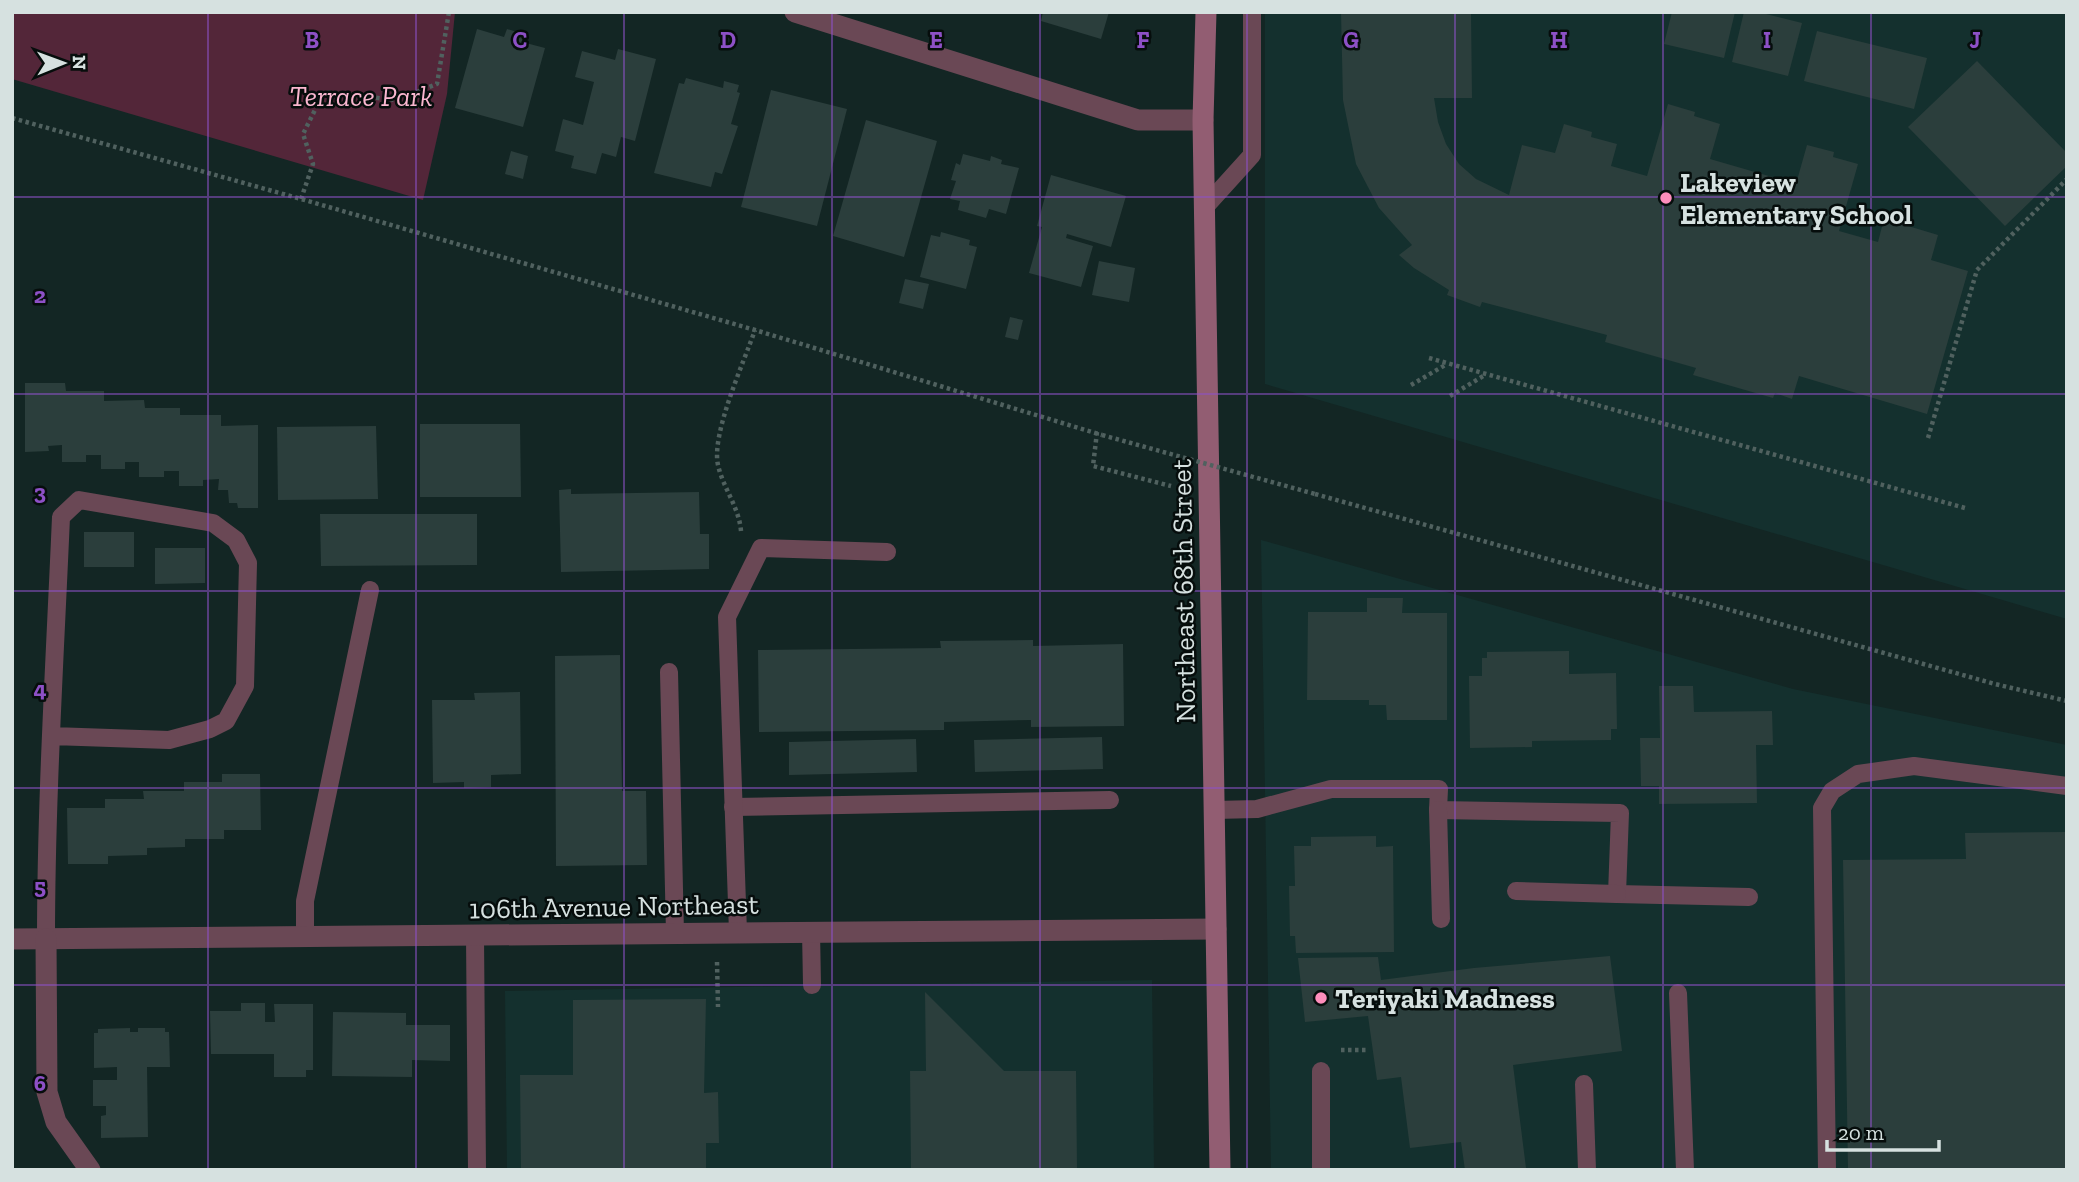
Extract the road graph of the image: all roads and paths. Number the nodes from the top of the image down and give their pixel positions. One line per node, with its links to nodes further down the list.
1 (449, 12): 8 (path)
2 (795, 12): 6 (street)
3 (1206, 12): 6 (main road, Northeast 68th Street)
4 (1252, 12): 9 (lane)
5 (12, 118): 8 (path)
6 (1203, 120): 9 (main road, Northeast 68th Street)
7 (2067, 179): 17 (path)
8 (301, 199): 10 (path)
9 (1205, 207): 29 (main road, Northeast 68th Street)
10 (755, 330): 16 (path); 18 (path)
11 (1429, 358): 12 (path)
12 (1448, 363): 13 (path); 14 (path)
13 (1486, 374): 15 (path); 20 (path)
14 (1411, 384)
15 (1450, 396)
16 (1099, 433): 19 (path); 24 (path, bridge)
17 (1928, 438)
18 (717, 440)
19 (1171, 486)
20 (1965, 508)
21 (887, 552): 28 (lane)
22 (370, 590): 40 (lane)
23 (669, 672): 38 (lane)
24 (2067, 701)
25 (52, 736): 25 (lane); 42 (lane)
26 (2067, 786): 57 (lane)
27 (1110, 800): 28 (lane)
28 (733, 807): 37 (lane)
29 (1215, 810): 30 (lane); 35 (main road, Northeast 68th Street)
30 (1438, 810): 32 (lane); 34 (lane)
31 (1516, 891): 32 (lane)
32 (1617, 894): 33 (lane)
33 (1749, 897)
34 (1441, 919)
35 (1216, 929): 36 (street, 106th Avenue Northeast); 53 (main road, Northeast 68th Street)
36 (811, 931): 37 (street, 106th Avenue Northeast); 44 (lane)
37 (738, 932): 38 (street, 106th Avenue Northeast)
38 (675, 933): 39 (street, 106th Avenue Northeast)
39 (475, 936): 40 (street, 106th Avenue Northeast); 52 (lane)
40 (305, 938): 42 (street, 106th Avenue Northeast)
41 (12, 939): 42 (street, 106th Avenue Northeast)
42 (46, 939): 51 (street)
43 (717, 961): 46 (path)
44 (812, 985)
45 (1678, 993): 56 (lane)
46 (718, 1007)
47 (1341, 1050): 48 (path)
48 (1368, 1050)
49 (1321, 1070): 54 (lane)
50 (1584, 1084): 55 (lane)
51 (90, 1170)
52 (477, 1170)
53 (1220, 1170)
54 (1321, 1170)
55 (1587, 1170)
56 (1685, 1170)
57 (1827, 1170)

